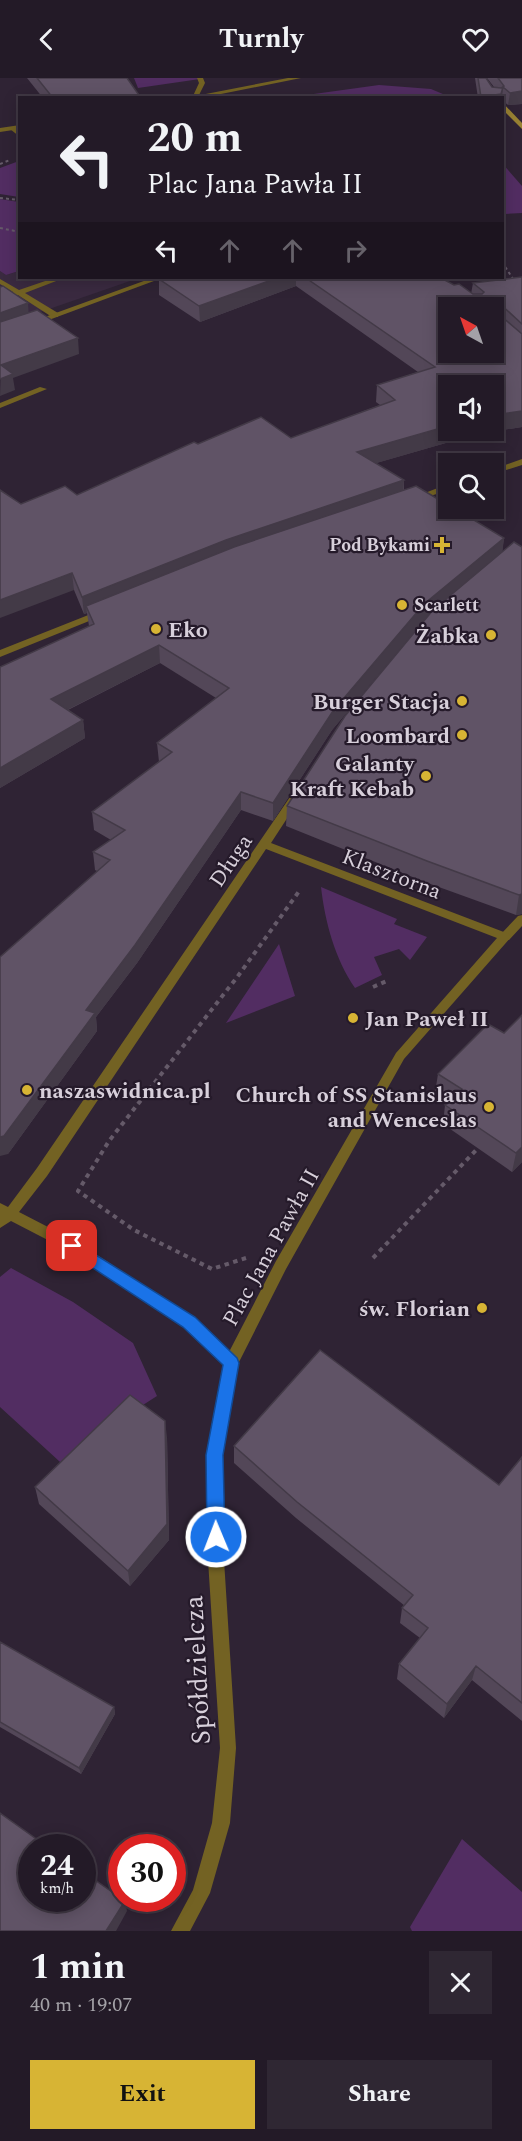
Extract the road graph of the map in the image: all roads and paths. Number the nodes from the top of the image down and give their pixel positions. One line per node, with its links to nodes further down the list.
1 (200, 78): 3 (street)
2 (298, 78): 3 (street)
3 (196, 96)
4 (504, 106): 5 (main road)
5 (522, 127)
6 (16, 128): 7 (street)
7 (0, 130)
8 (0, 198): 9 (path)
9 (18, 200)
10 (0, 228): 11 (path)
11 (18, 232)
12 (504, 265): 14 (path)
13 (504, 269): 14 (path)
14 (510, 273): 18 (path)
15 (57, 279): 19 (street)
16 (155, 279): 21 (street)
17 (0, 281): 19 (street)
18 (516, 283)
19 (18, 293): 20 (street); 21 (street)
20 (0, 299)
21 (55, 315): 22 (street)
22 (22, 327)
23 (43, 389): 24 (street)
24 (0, 406)
25 (522, 462): 26 (street)
26 (504, 468)
27 (438, 490): 28 (street)
28 (405, 502)
29 (109, 610): 30 (street)
30 (0, 654)
31 (299, 793): 32 (street, Długa)
32 (266, 845): 33 (street, Klasztorna); 39 (street, Długa)
33 (318, 865): 35 (street, Klasztorna); 41 (path)
34 (522, 919): 35 (street, Plac Jana Pawła II)
35 (505, 937): 41 (street, Plac Jana Pawła II)
36 (389, 980): 37 (path)
37 (373, 987)
38 (486, 1140): 40 (path)
39 (4, 1214): 42 (street, Plac Jana Pawła II)
40 (373, 1258)
41 (281, 1265): 42 (street, Plac Jana Pawła II)
42 (231, 1363): 43 (street, Spółdzielcza)
43 (180, 1931)

